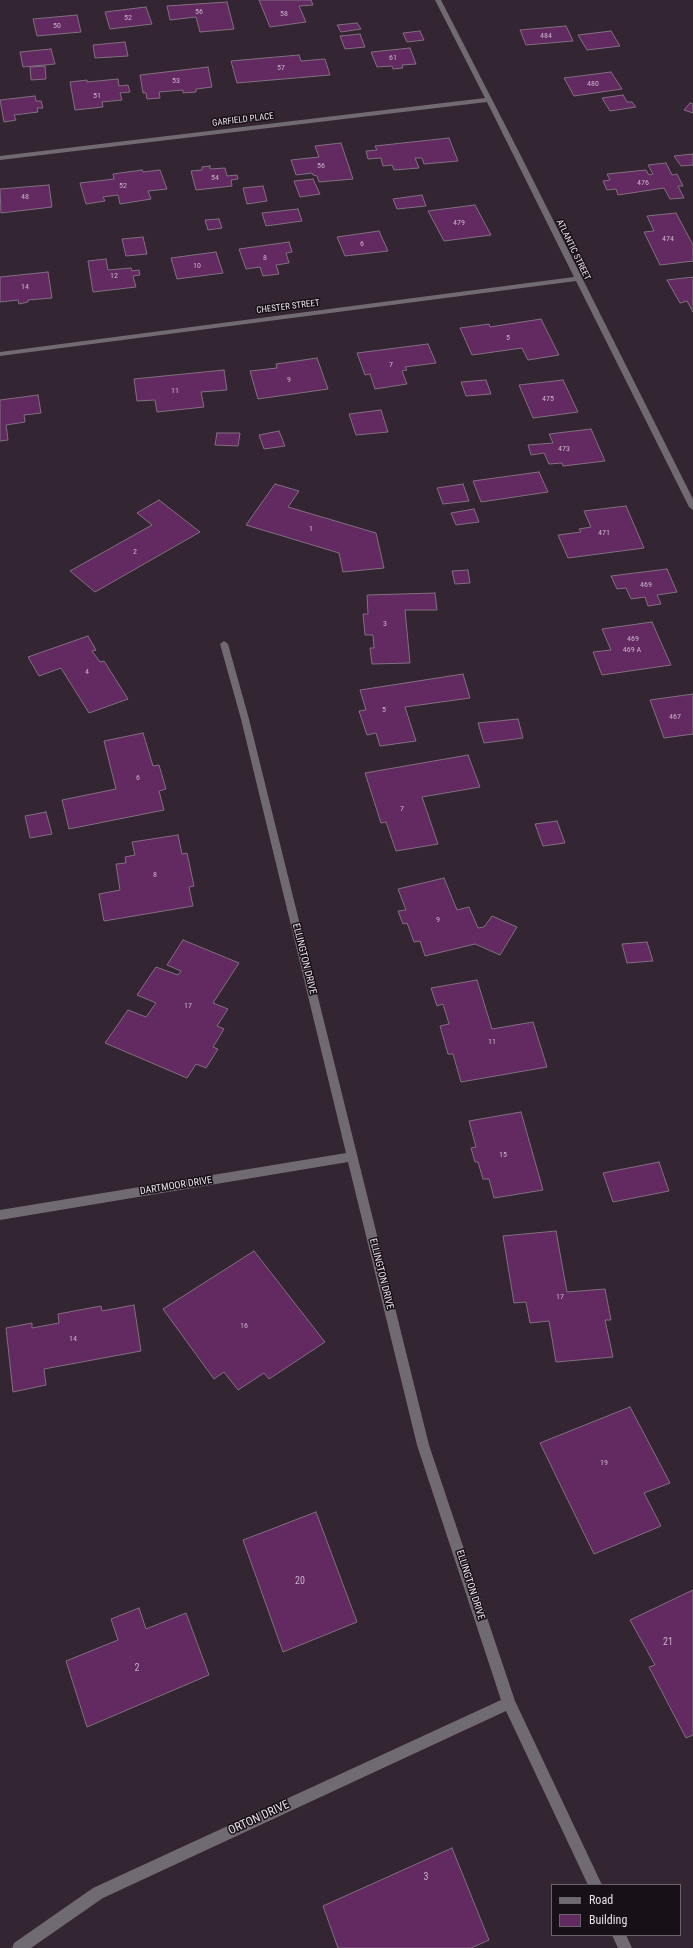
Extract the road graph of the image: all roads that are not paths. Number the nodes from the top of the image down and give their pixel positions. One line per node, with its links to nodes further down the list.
1 (438, 0): 2 (street, ATLANTIC STREET)
2 (488, 100): 3 (street, GARFIELD PLACE); 4 (street, ATLANTIC STREET)
3 (0, 158)
4 (578, 279): 5 (street, CHESTER STREET); 6 (street, ATLANTIC STREET)
5 (0, 354)
6 (693, 507)
7 (224, 644): 8 (street, ELLINGTON DRIVE)
8 (352, 1157): 9 (street, DARTMOOR DRIVE); 10 (street, ELLINGTON DRIVE)
9 (0, 1216)
10 (508, 1703): 11 (street, ELLINGTON DRIVE); 13 (street, ORTON DRIVE)
11 (595, 1884)
12 (619, 1936): 14 (street)
13 (19, 1948)
14 (625, 1948)

